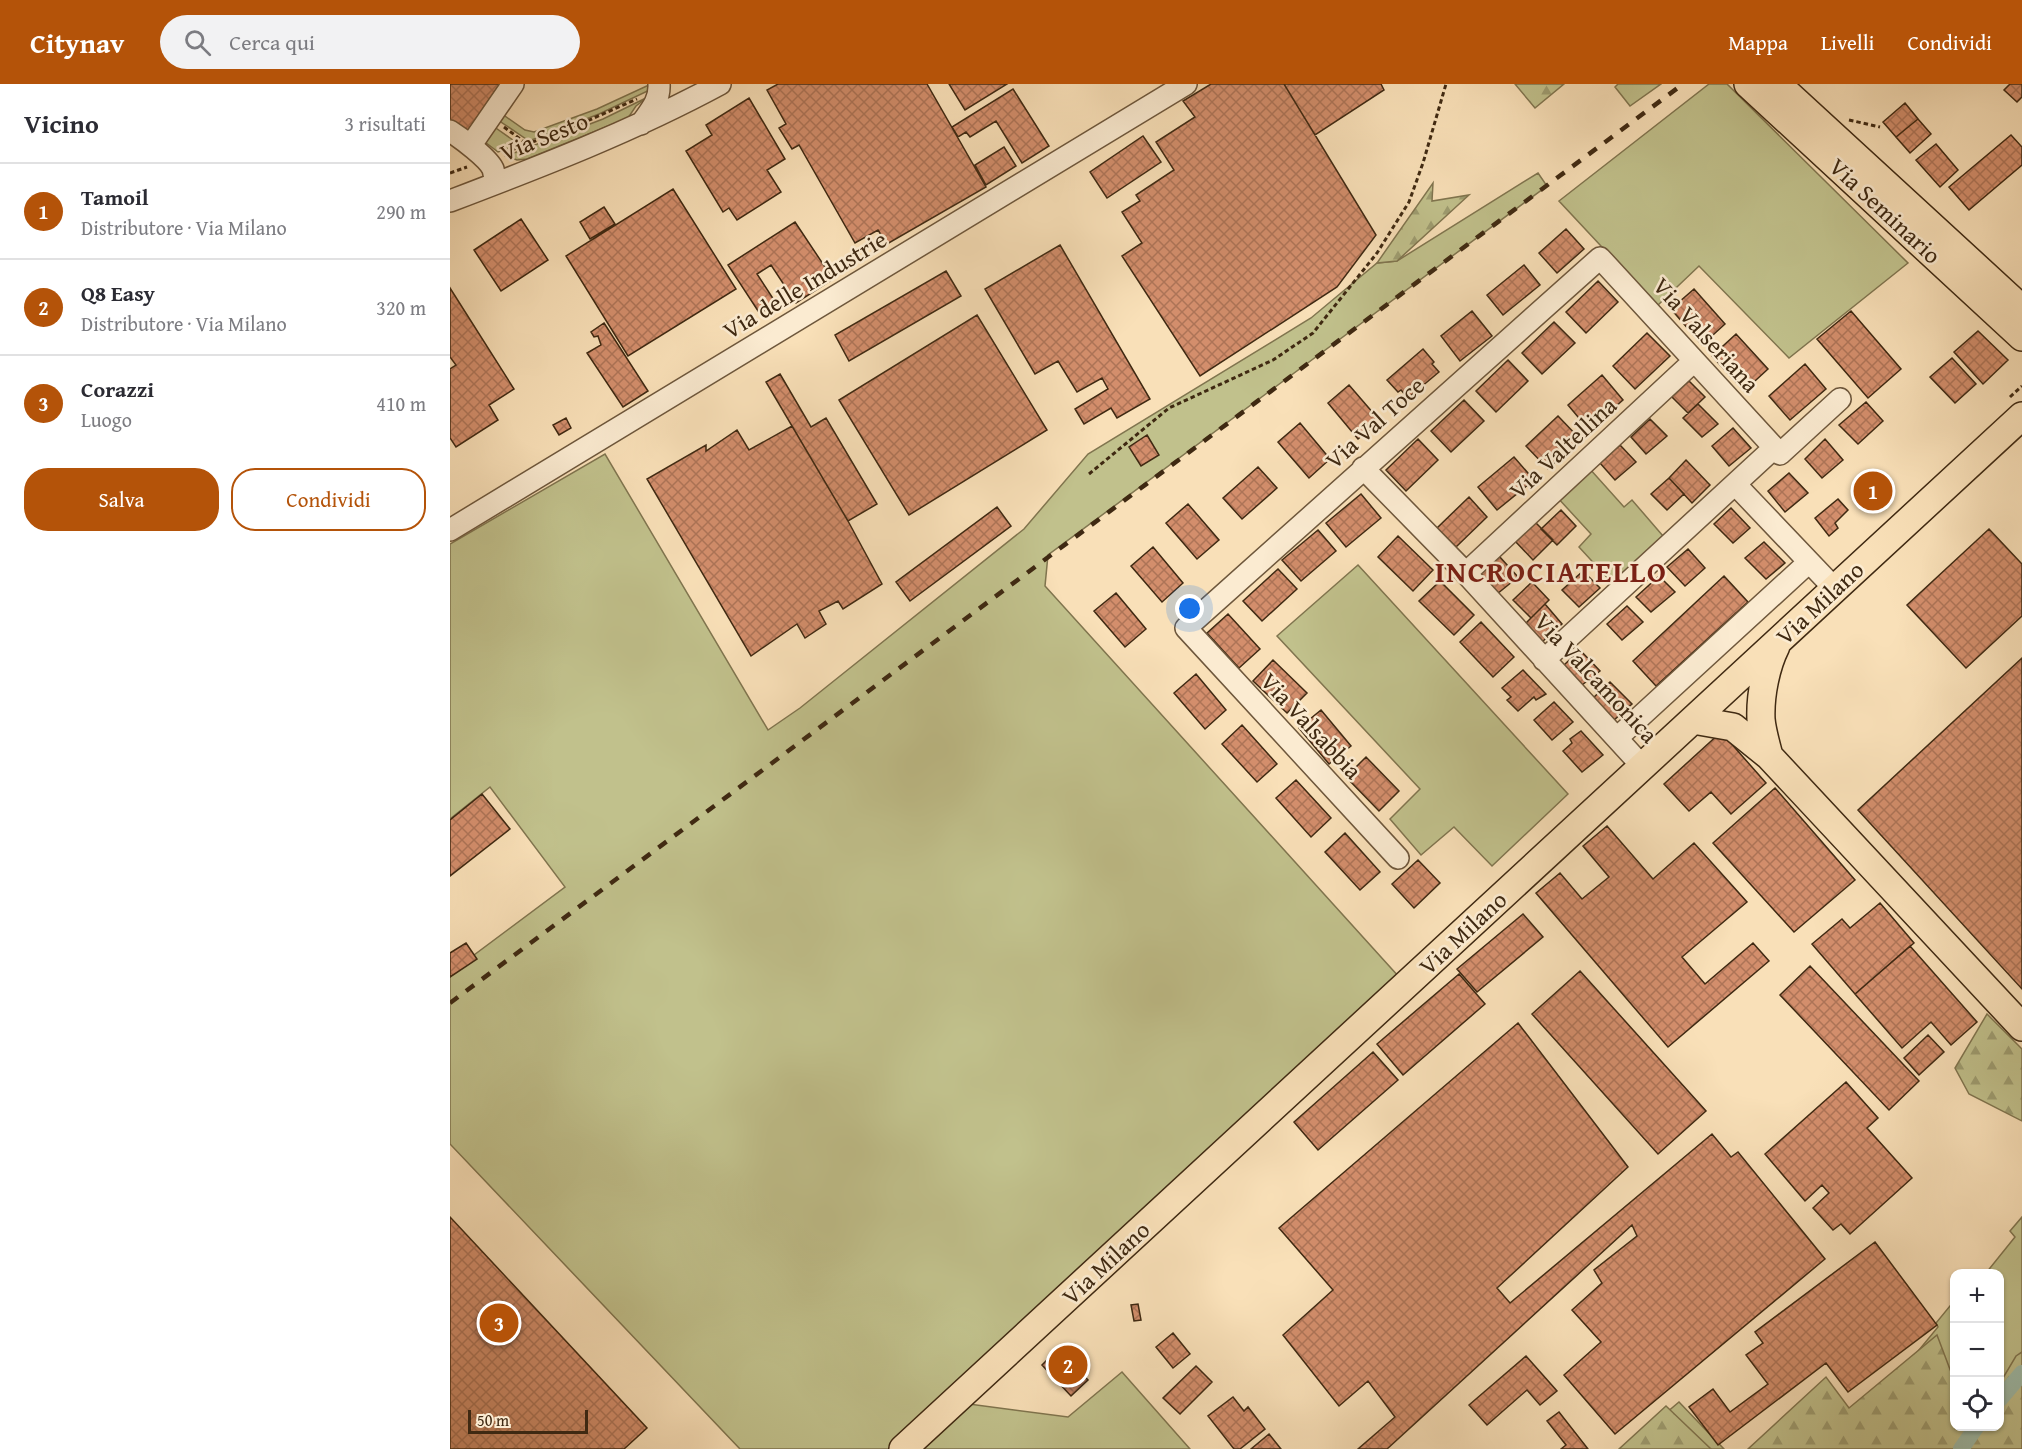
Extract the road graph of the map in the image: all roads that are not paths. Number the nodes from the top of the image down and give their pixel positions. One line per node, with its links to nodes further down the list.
1 (513, 84): 10 (street)
2 (720, 84): 7 (street, Via Sesto)
3 (1186, 84): 23 (street, Via delle Industrie)
4 (1748, 84): 16 (main road, Via Seminario)
5 (1777, 84): 15 (main road, Via Seminario)
6 (659, 86): 8 (street)
7 (694, 90): 8 (street, Via Sesto)
8 (640, 125): 11 (street, Via Sesto)
9 (450, 131): 10 (street)
10 (484, 154): 11 (street); 12 (street)
11 (525, 172): 12 (street, Via Sesto)
12 (496, 183): 13 (street, Via Sesto)
13 (450, 201)
14 (1600, 258): 17 (street, Via Valseriana); 21 (street, Via Val Toce)
15 (2022, 309)
16 (2022, 338)
17 (1694, 361): 20 (street, Via Valseriana); 25 (street, Via Valtellina)
18 (1840, 399): 20 (street)
19 (2022, 416): 26 (main road, Via Milano)
20 (1774, 448): 22 (street)
21 (1363, 468): 25 (street, Via Valcamonica); 27 (street, Via Val Toce)
22 (1735, 484): 24 (street); 29 (street)
23 (450, 530)
24 (1809, 562): 26 (street); 34 (street)
25 (1466, 573): 29 (street, Via Valcamonica)
26 (1835, 589): 28 (main road, Via Milano)
27 (1186, 628): 37 (street, Via Valsabbia)
28 (1779, 641): 30 (main road, Via Milano); 32 (main road)
29 (1544, 660): 34 (street, Via Valcamonica)
30 (1721, 695): 31 (main road, Via Milano); 32 (main road); 33 (main road)
31 (1693, 720): 33 (main road); 36 (main road, Via Milano)
32 (1761, 720): 35 (main road)
33 (1733, 727): 35 (main road)
34 (1617, 738): 36 (street, Via Valcamonica)
35 (1768, 756): 38 (main road)
36 (1643, 767): 39 (main road, Via Milano)
37 (1398, 858)
38 (2022, 1027)
39 (903, 1449)

